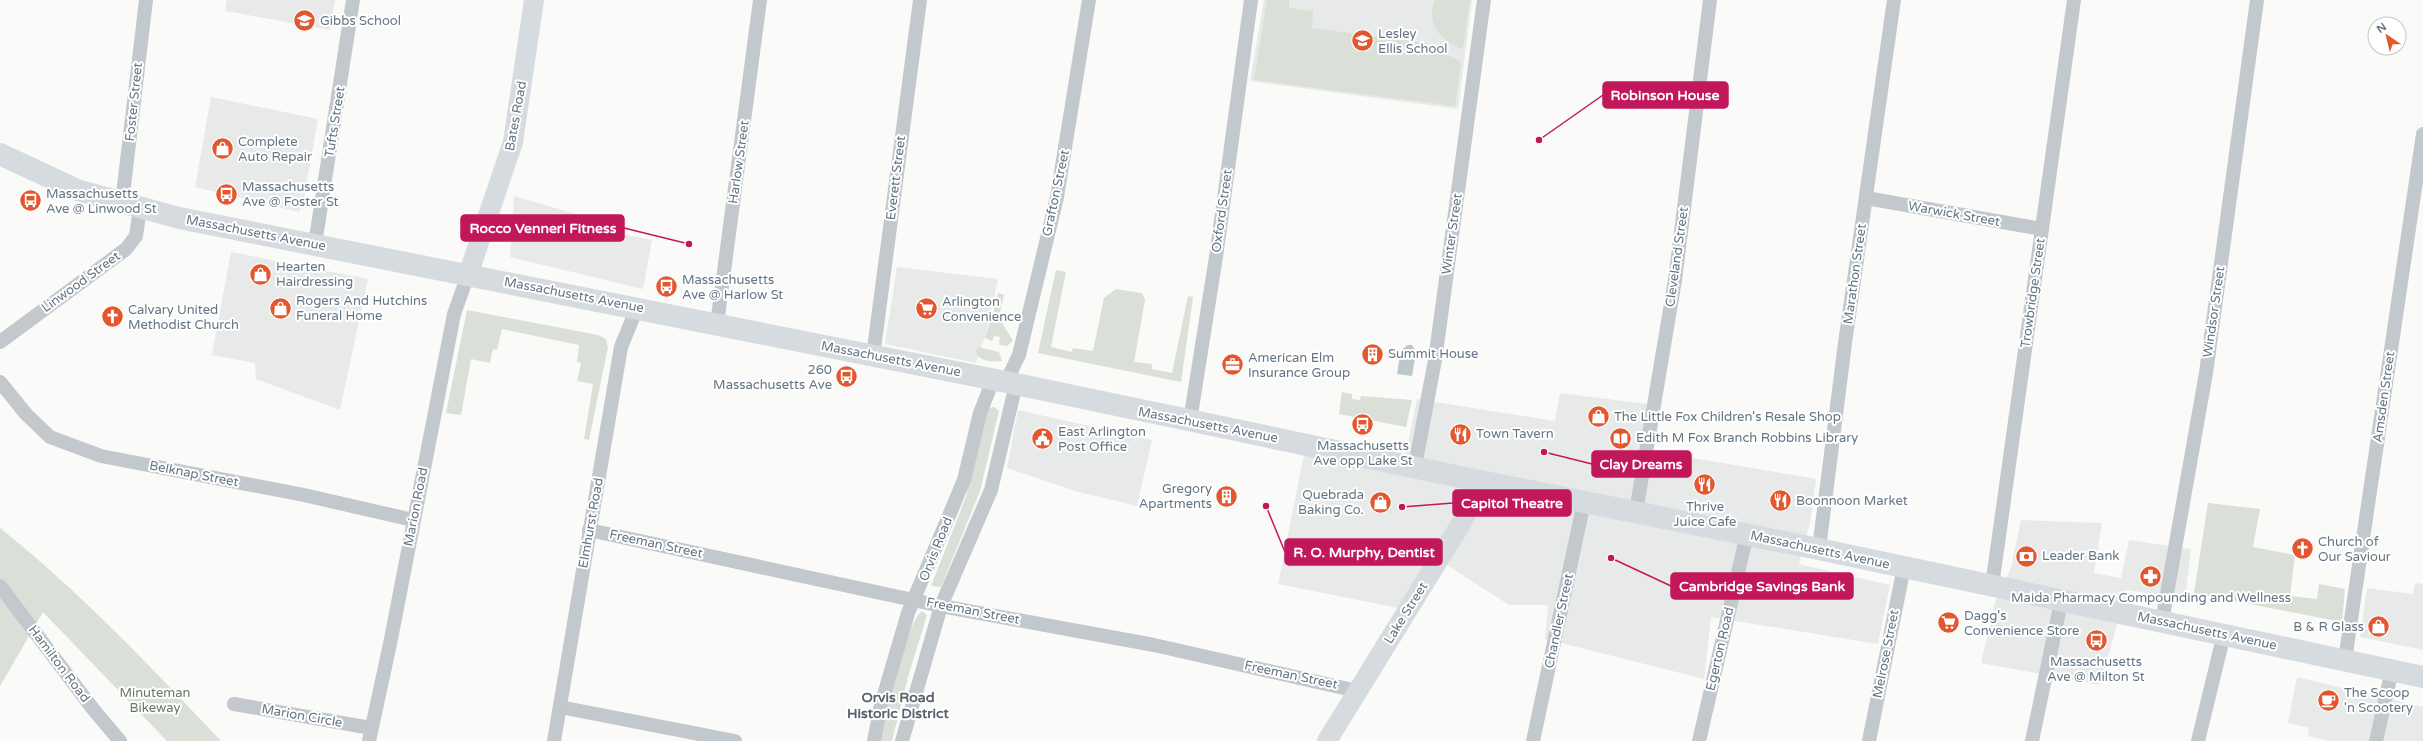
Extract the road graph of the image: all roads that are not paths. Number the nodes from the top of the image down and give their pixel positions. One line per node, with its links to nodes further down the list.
1 (146, 0): 16 (street, Foster Street)
2 (353, 0): 18 (street, Tufts Street)
3 (534, 0): 19 (main road, Bates Road)
4 (760, 0): 21 (street, Harlow Street)
5 (920, 0): 23 (street, Everett Street)
6 (1089, 0): 25 (street, Grafton Street)
7 (1251, 0): 26 (street, Oxford Street)
8 (1484, 0): 27 (street, Winter Street)
9 (1710, 0): 30 (street, Cleveland Street)
10 (1894, 0): 15 (street, Marathon Street)
11 (2074, 0): 17 (street, Trowbridge Street)
12 (2257, 0): 41 (street, Windsor Street)
13 (2423, 134): 43 (street, Amsden Street)
14 (0, 154): 16 (highway, Massachusetts Avenue)
15 (1866, 198): 17 (street, Warwick Street); 34 (street, Marathon Street)
16 (131, 206): 18 (highway, Massachusetts Avenue); 22 (street, Linwood Street)
17 (2042, 230): 37 (street, Trowbridge Street)
18 (315, 244): 19 (highway, Massachusetts Avenue)
19 (468, 275): 20 (highway, Massachusetts Avenue); 31 (street, Marion Road)
20 (637, 308): 21 (highway, Massachusetts Avenue); 32 (street, Elmhurst Road)
21 (717, 324): 23 (highway, Massachusetts Avenue)
22 (0, 342)
23 (873, 356): 25 (highway, Massachusetts Avenue)
24 (0, 382): 31 (street, Belknap Street)
25 (1005, 382): 26 (highway, Massachusetts Avenue); 38 (street, Orvis Road); 40 (street, Orvis Road)
26 (1190, 421): 27 (highway, Massachusetts Avenue)
27 (1415, 466): 28 (highway, Massachusetts Avenue)
28 (1475, 480): 29 (highway, Massachusetts Avenue); 46 (main road, Lake Street)
29 (1584, 502): 30 (highway, Massachusetts Avenue); 56 (street, Chandler Street)
30 (1636, 512): 33 (highway, Massachusetts Avenue)
31 (413, 520): 49 (street, Marion Road)
32 (589, 530): 38 (street, Freeman Street); 48 (street, Elmhurst Road)
33 (1747, 534): 34 (highway, Massachusetts Avenue); 57 (street, Egerton Road)
34 (1820, 549): 35 (highway, Massachusetts Avenue)
35 (1904, 567): 37 (highway, Massachusetts Avenue); 58 (street, Melrose Street)
36 (0, 586): 50 (street, Hamilton Road)
37 (1992, 586): 39 (highway, Massachusetts Avenue)
38 (915, 599): 40 (street, Freeman Street); 53 (street, Orvis Road)
39 (2061, 602): 41 (highway, Massachusetts Avenue); 59 (street)
40 (941, 606): 46 (street, Freeman Street); 54 (street, Orvis Road)
41 (2162, 622): 42 (highway, Massachusetts Avenue)
42 (2224, 634): 43 (highway, Massachusetts Avenue); 60 (street)
43 (2345, 660): 44 (highway, Massachusetts Avenue)
44 (2392, 670): 45 (highway, Massachusetts Avenue); 61 (street)
45 (2423, 677)
46 (1357, 691): 55 (main road, Lake Street)
47 (234, 704): 49 (street, Marion Circle)
48 (560, 707): 51 (street, Elmhurst Road); 52 (street)
49 (370, 734)
50 (120, 741)
51 (554, 741)
52 (735, 741)
53 (874, 741)
54 (902, 741)
55 (1327, 741)
56 (1534, 741)
57 (1699, 741)
58 (1869, 741)
59 (2032, 741)
60 (2198, 741)
61 (2376, 741)

